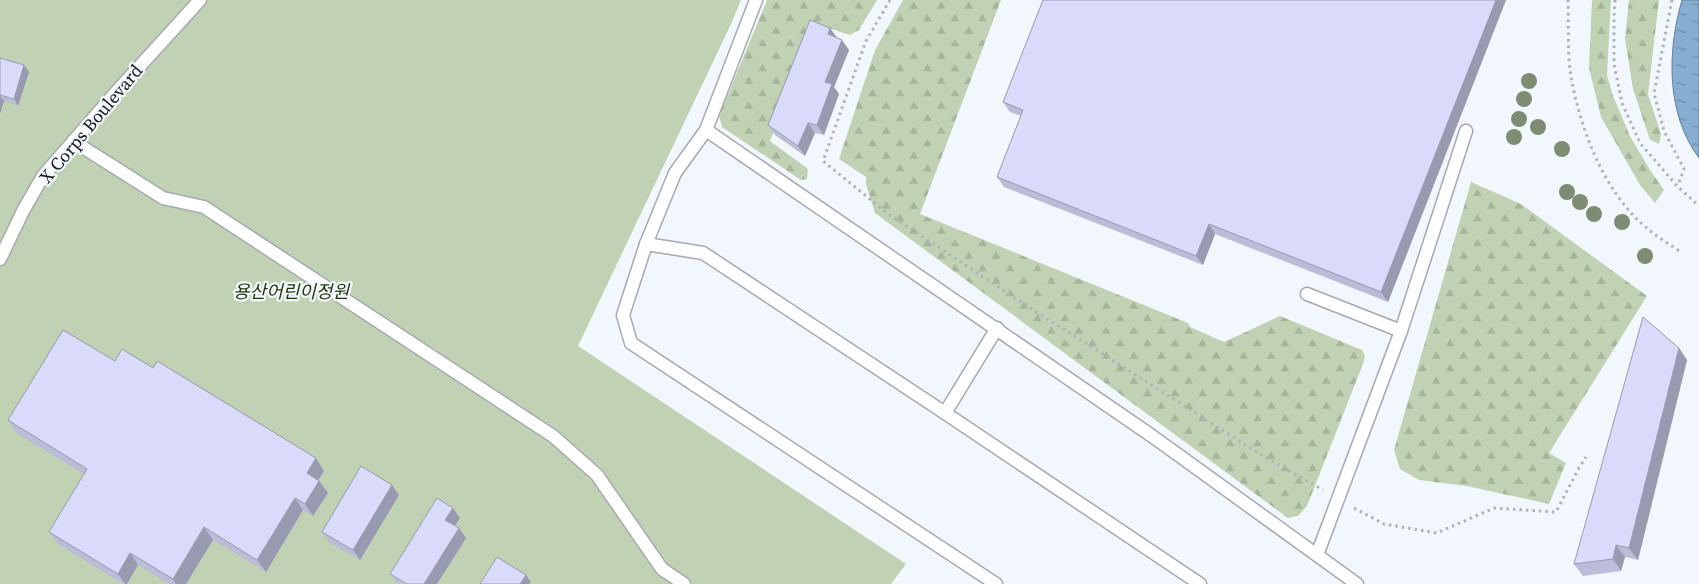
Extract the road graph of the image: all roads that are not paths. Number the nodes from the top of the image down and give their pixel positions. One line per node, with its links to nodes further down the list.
1 (200, 0): 5 (lane, X Corps Boulevard)
2 (756, 0): 3 (lane)
3 (706, 130): 6 (lane); 9 (lane)
4 (1466, 131): 10 (lane)
5 (73, 142): 7 (lane, X Corps Boulevard); 13 (lane)
6 (646, 244): 11 (lane); 14 (lane)
7 (0, 259)
8 (1307, 294): 10 (lane)
9 (997, 328): 11 (lane); 12 (lane)
10 (1401, 331): 12 (lane)
11 (945, 412): 15 (lane)
12 (1317, 555): 16 (lane)
13 (684, 584)
14 (996, 584)
15 (1200, 584)
16 (1357, 584)

